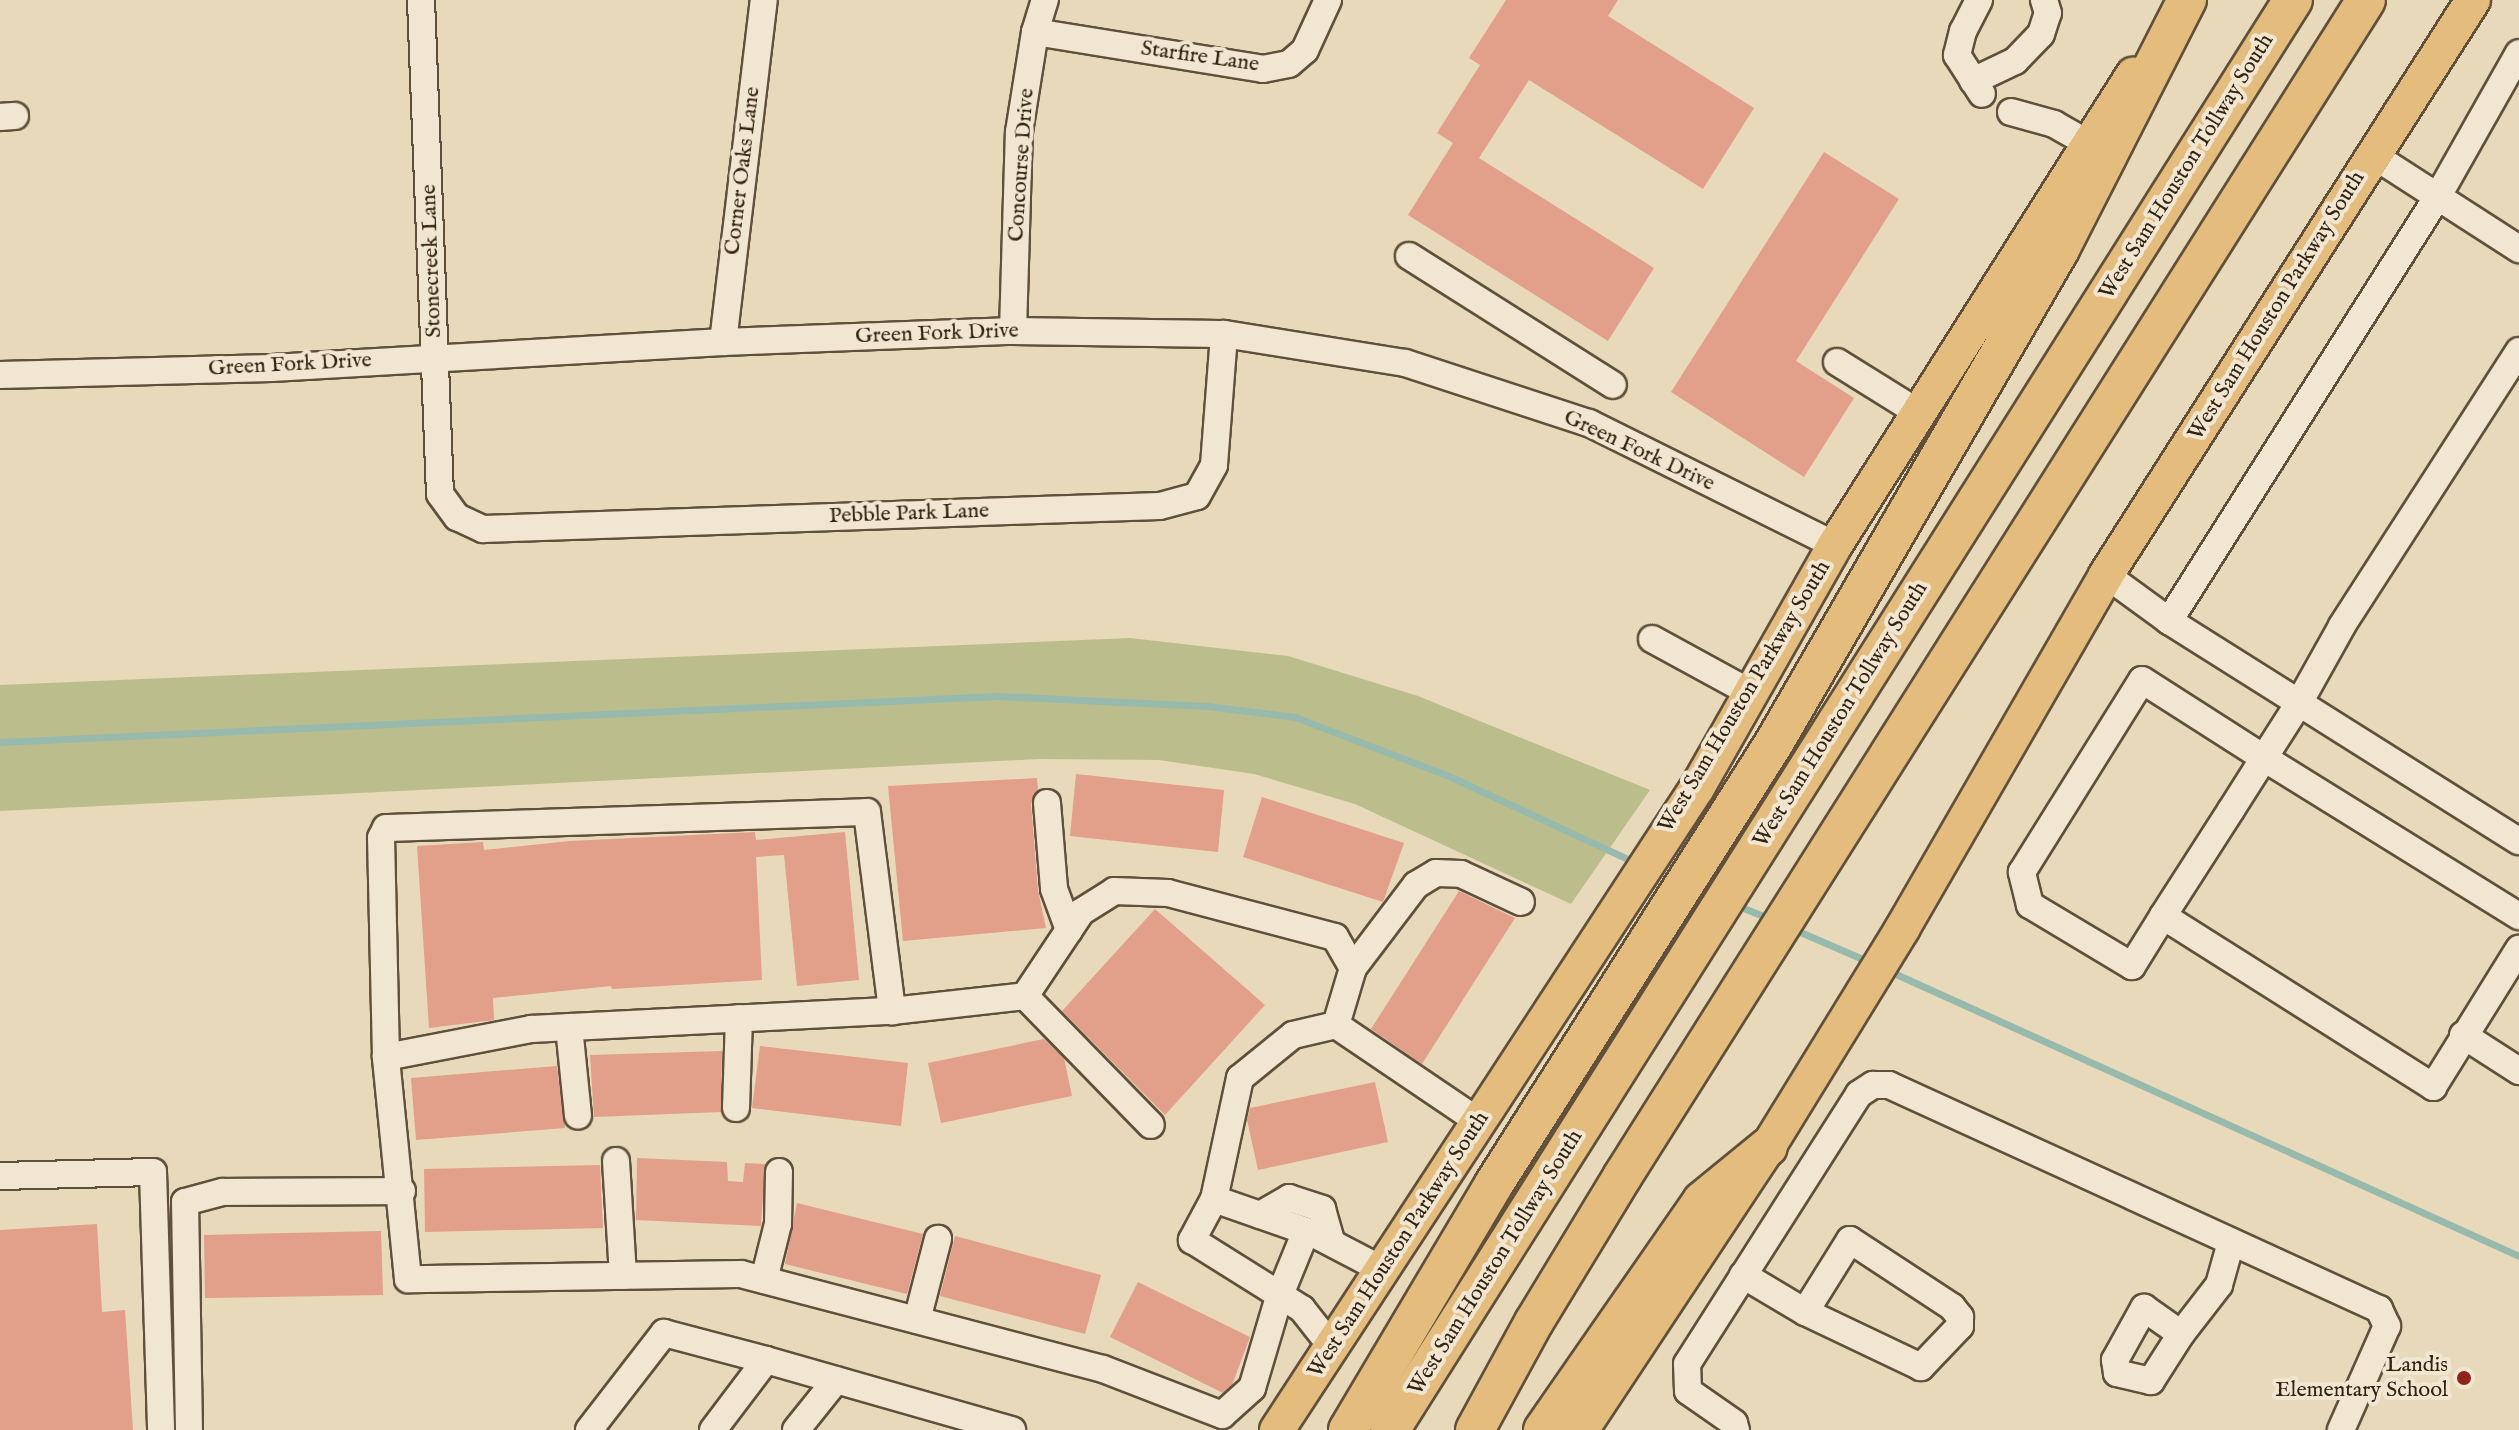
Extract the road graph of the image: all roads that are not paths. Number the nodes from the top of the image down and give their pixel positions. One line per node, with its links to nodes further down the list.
1 (421, 0): 24 (street, Stonecreek Lane)
2 (764, 0): 22 (street, Corner Oaks Lane)
3 (1045, 0): 12 (street, Concourse Drive)
4 (1328, 0): 12 (street, Starfire Lane)
5 (1979, 0): 6 (street)
6 (2044, 0)
7 (2180, 0): 15 (main road, West Sam Houston Parkway South)
8 (2187, 0): 87 (highway)
9 (2293, 0): 88 (highway, West Sam Houston Tollway South)
10 (2366, 0): 89 (highway)
11 (2473, 0): 16 (main road, West Sam Houston Parkway South)
12 (1035, 32): 20 (street, Concourse Drive)
13 (2519, 53): 17 (street)
14 (2011, 112): 15 (street)
15 (2089, 144): 28 (main road, West Sam Houston Parkway South)
16 (2373, 155): 17 (street); 31 (main road, West Sam Houston Parkway South)
17 (2438, 196): 18 (street); 32 (street)
18 (2519, 249)
19 (1409, 256): 27 (street)
20 (1013, 331): 21 (street, Green Fork Drive); 22 (street, Green Fork Drive)
21 (1224, 334): 29 (street, Pebble Park Lane); 30 (street, Green Fork Drive)
22 (723, 342): 24 (street, Green Fork Drive)
23 (2519, 351): 35 (street)
24 (435, 357): 26 (street, Green Fork Drive); 29 (street, Stonecreek Lane)
25 (1837, 362): 28 (street)
26 (0, 375)
27 (1613, 385)
28 (1919, 413): 30 (main road, West Sam Houston Parkway South)
29 (457, 517)
30 (1835, 545): 34 (main road, West Sam Houston Parkway South)
31 (2106, 575): 32 (street); 57 (main road, West Sam Houston Parkway South)
32 (2169, 621): 35 (street)
33 (1652, 639): 34 (street)
34 (1751, 693): 55 (main road, West Sam Houston Parkway South)
35 (2299, 703): 36 (street); 38 (street)
36 (2264, 758): 40 (street); 40 (street); 41 (street)
37 (1047, 803): 42 (street)
38 (2519, 841)
39 (1521, 902): 44 (street)
40 (2163, 916): 50 (street)
41 (2519, 916)
42 (1069, 930): 44 (street); 45 (street)
43 (2519, 949): 50 (street)
44 (1353, 968): 48 (street)
45 (1025, 996): 46 (street); 56 (street)
46 (892, 1011): 47 (street); 51 (street)
47 (739, 1018): 49 (street); 53 (street)
48 (1336, 1025): 55 (street); 62 (street)
49 (569, 1027): 51 (street); 54 (street)
50 (2463, 1035): 52 (street)
51 (386, 1057): 61 (street)
52 (2519, 1071)
53 (736, 1108)
54 (578, 1116)
55 (1479, 1122): 68 (main road, West Sam Houston Parkway South)
56 (1151, 1125)
57 (1768, 1147): 90 (highway); 91 (main road, West Sam Houston Parkway South)
58 (616, 1161): 70 (street)
59 (779, 1172): 71 (street)
60 (0, 1176): 80 (street)
61 (402, 1191): 70 (street); 81 (street)
62 (1214, 1199): 63 (street); 72 (street)
63 (1260, 1215): 64 (street); 66 (street)
64 (1306, 1231): 66 (street); 72 (street)
65 (938, 1239): 74 (street)
66 (1331, 1241): 68 (street)
67 (2231, 1242): 69 (street); 75 (street); 93 (street)
68 (1383, 1270): 76 (main road, West Sam Houston Parkway South)
69 (1743, 1275): 73 (street); 92 (street)
70 (623, 1276): 71 (street)
71 (764, 1280): 74 (street)
72 (1279, 1297): 74 (street); 76 (street)
73 (1805, 1312): 73 (street)
74 (917, 1320)
75 (2181, 1334)
76 (1332, 1347): 86 (main road, West Sam Houston Parkway South)
77 (766, 1360): 78 (street); 82 (street); 83 (street)
78 (836, 1380): 79 (street); 84 (street)
79 (930, 1419): 85 (street)
80 (161, 1430)
81 (189, 1430)
82 (589, 1430)
83 (713, 1430)
84 (796, 1430)
85 (1012, 1430)
86 (1277, 1430)
87 (1348, 1430)
88 (1390, 1430)
89 (1475, 1430)
90 (1543, 1430)
91 (1581, 1430)
92 (1736, 1430)
93 (2341, 1430)

